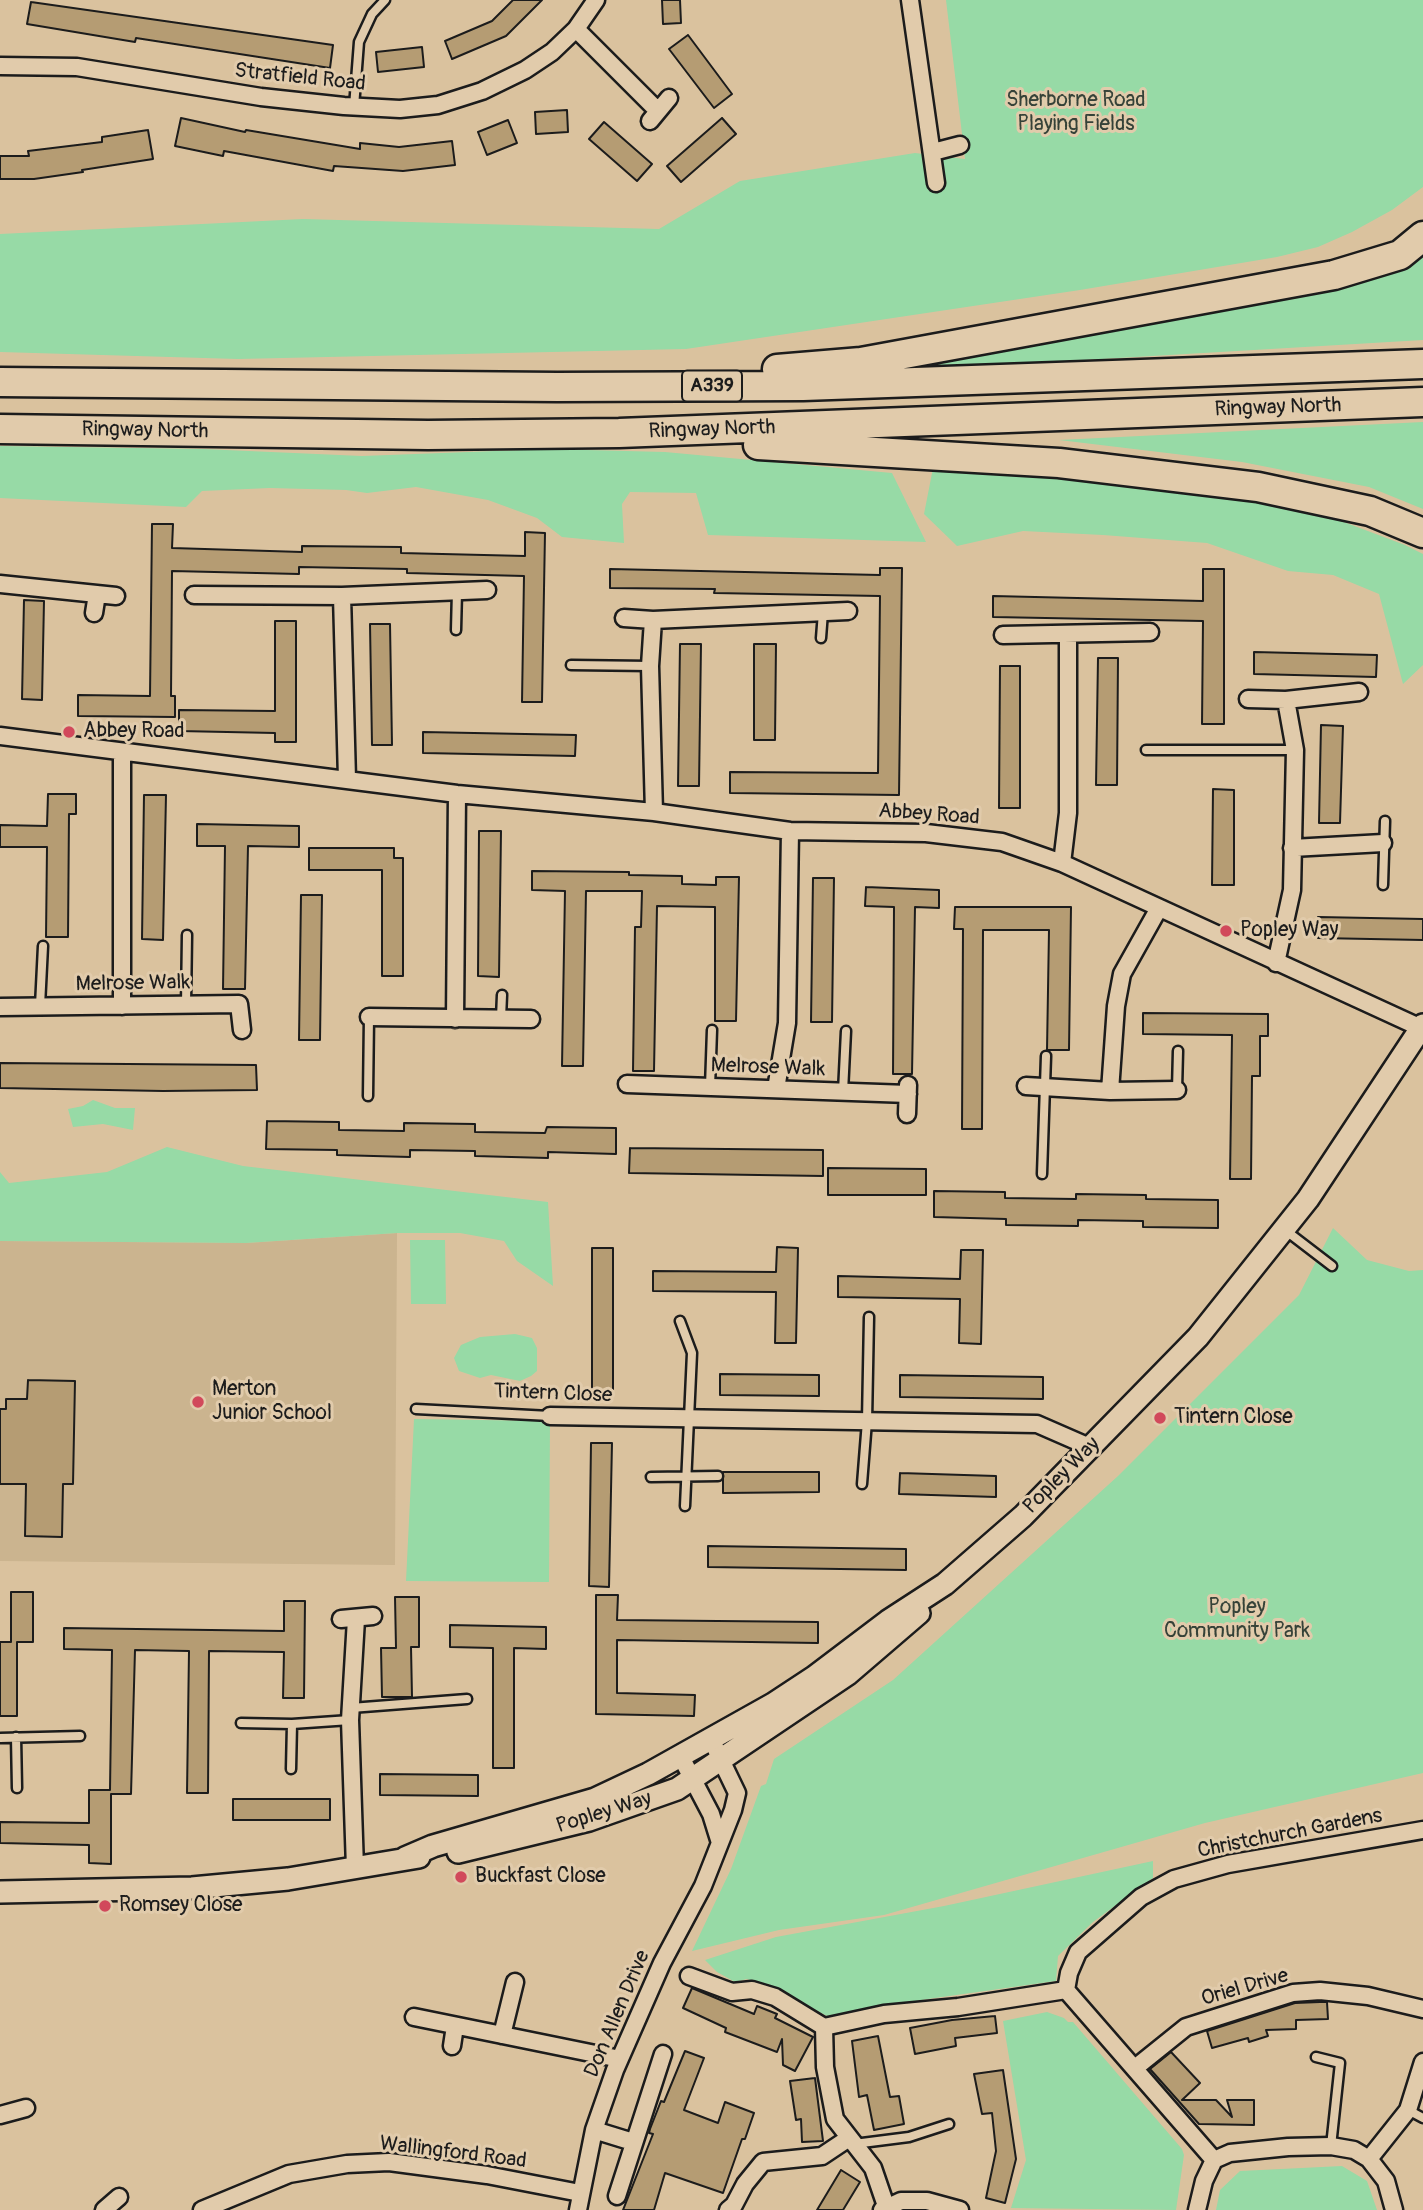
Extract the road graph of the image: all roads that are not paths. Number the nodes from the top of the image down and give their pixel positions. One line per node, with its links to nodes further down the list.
1 (385, 0): 6 (lane)
2 (596, 0): 4 (street, Stratfield Road)
3 (909, 0): 9 (street)
4 (576, 29): 6 (street, Stratfield Road); 7 (street)
5 (0, 66): 6 (street, Stratfield Road)
6 (354, 107)
7 (659, 110)
8 (960, 145): 9 (street)
9 (933, 152): 10 (street)
10 (936, 183)
11 (1423, 236): 14 (highway)
12 (1423, 364): 14 (highway, Ringway North / A339)
13 (0, 382): 14 (highway, Ringway North / A339)
14 (646, 387)
15 (1423, 402): 17 (highway, Ringway North / A339)
16 (0, 429): 17 (highway, Ringway North / A339)
17 (619, 433): 18 (highway)
18 (1423, 533)
19 (0, 584): 22 (street)
20 (487, 590): 21 (street)
21 (457, 591): 25 (street); 31 (lane)
22 (97, 594): 24 (street); 28 (street)
23 (194, 595): 25 (street)
24 (116, 596)
25 (342, 596): 45 (street)
26 (848, 611): 27 (street)
27 (823, 612): 30 (street); 35 (lane)
28 (94, 613)
29 (624, 618): 30 (street)
30 (653, 620): 37 (street)
31 (456, 630)
32 (1150, 632): 33 (street)
33 (1068, 634): 34 (street); 52 (street)
34 (1003, 635)
35 (821, 638)
36 (571, 665): 37 (lane)
37 (650, 666): 47 (street)
38 (1359, 692): 40 (street)
39 (1248, 699): 40 (street)
40 (1286, 700): 43 (street)
41 (0, 736): 44 (street, Abbey Road)
42 (1146, 750): 43 (lane)
43 (1295, 750): 51 (street)
44 (122, 752): 45 (street, Abbey Road); 60 (street)
45 (347, 779): 46 (street, Abbey Road)
46 (457, 794): 47 (street, Abbey Road); 65 (street)
47 (654, 813): 49 (street, Abbey Road)
48 (1385, 821): 50 (lane)
49 (790, 831): 52 (street, Abbey Road); 77 (street)
50 (1383, 844): 51 (street); 53 (lane)
51 (1292, 848): 57 (street)
52 (1062, 863): 54 (street, Abbey Road)
53 (1383, 885)
54 (1159, 908): 57 (street, Abbey Road); 80 (street)
55 (187, 935): 59 (lane)
56 (43, 946): 62 (lane)
57 (1276, 963): 67 (street, Abbey Road)
58 (502, 995): 64 (lane)
59 (186, 1004): 60 (street, Melrose Walk); 69 (street, Melrose Walk)
60 (122, 1006): 62 (street, Melrose Walk)
61 (0, 1007): 62 (street, Melrose Walk)
62 (40, 1007)
63 (369, 1017): 65 (street); 81 (lane)
64 (501, 1018): 65 (street); 66 (street)
65 (455, 1019)
66 (531, 1019)
67 (1422, 1027): 84 (street, Popley Way)
68 (712, 1030): 76 (lane)
69 (242, 1031)
70 (846, 1031): 79 (lane)
71 (1178, 1051): 78 (lane)
72 (1046, 1056): 75 (lane)
73 (627, 1084): 76 (street, Melrose Walk)
74 (1026, 1086): 75 (street)
75 (1045, 1086): 80 (street); 83 (lane)
76 (710, 1087): 77 (street, Melrose Walk)
77 (776, 1089): 79 (street, Melrose Walk)
78 (1177, 1090): 80 (street)
79 (843, 1091): 82 (street, Melrose Walk)
80 (1110, 1091)
81 (368, 1096)
82 (907, 1114)
83 (1042, 1174)
84 (1285, 1230): 85 (lane); 92 (street, Popley Way)
85 (1332, 1266)
86 (869, 1317): 91 (lane)
87 (680, 1321): 90 (lane)
88 (416, 1409): 89 (lane, Tintern Close)
89 (550, 1416): 90 (street, Tintern Close)
90 (689, 1419): 91 (street, Tintern Close); 95 (lane)
91 (867, 1421): 92 (street, Tintern Close); 96 (lane)
92 (1092, 1448): 98 (street, Popley Way)
93 (651, 1476): 95 (lane)
94 (718, 1476): 95 (lane)
95 (685, 1477): 97 (lane)
96 (862, 1484)
97 (685, 1506)
98 (945, 1584): 107 (street, Popley Way); 109 (street, Popley Way)
99 (357, 1618): 101 (street)
100 (467, 1699): 101 (lane)
101 (351, 1714): 103 (lane); 116 (street)
102 (241, 1723): 103 (lane)
103 (292, 1724): 110 (lane)
104 (80, 1736): 105 (lane)
105 (16, 1737): 106 (lane); 112 (lane)
106 (0, 1738)
107 (711, 1739): 108 (street, Popley Way); 109 (street, Don Allen Drive)
108 (681, 1757): 111 (street); 115 (street, Popley Way)
109 (721, 1760): 111 (street, Popley Way); 114 (street, Don Allen Drive)
110 (291, 1769)
111 (693, 1779): 114 (street); 115 (street, Popley Way)
112 (17, 1788)
113 (1423, 1830): 120 (street, Christchurch Gardens)
114 (720, 1843): 129 (street, Don Allen Drive)
115 (405, 1858): 116 (street, Popley Way)
116 (355, 1868): 117 (street, Popley Way)
117 (0, 1892)
118 (689, 1976): 124 (street)
119 (514, 1982): 125 (street)
120 (1066, 1990): 124 (street); 131 (street)
121 (1423, 2009): 131 (street, Oriel Drive)
122 (414, 2017): 123 (street)
123 (455, 2026): 125 (street); 126 (street)
124 (824, 2027): 139 (street)
125 (502, 2035): 129 (street)
126 (452, 2046)
127 (663, 2054): 138 (street)
128 (1315, 2057): 140 (lane)
129 (620, 2059): 137 (street, Don Allen Drive)
130 (1423, 2062): 133 (street)
131 (1135, 2068): 142 (street)
132 (26, 2109): 134 (street)
133 (1408, 2110): 135 (lane); 141 (street)
134 (0, 2115)
135 (1423, 2118)
136 (948, 2124): 139 (lane)
137 (594, 2130): 138 (street); 143 (street, Don Allen Drive)
138 (633, 2141): 144 (street)
139 (851, 2141): 146 (street); 150 (street)
140 (1331, 2146): 141 (street); 142 (street)
141 (1369, 2159): 153 (street)
142 (1214, 2160): 152 (street)
143 (580, 2193): 148 (street, Wallingford Road); 149 (street, Don Allen Drive)
144 (617, 2196)
145 (119, 2197): 147 (street)
146 (884, 2208): 151 (street)
147 (104, 2210)
148 (202, 2210)
149 (578, 2210)
150 (728, 2210)
151 (960, 2210)
152 (1197, 2210)
153 (1394, 2210)

